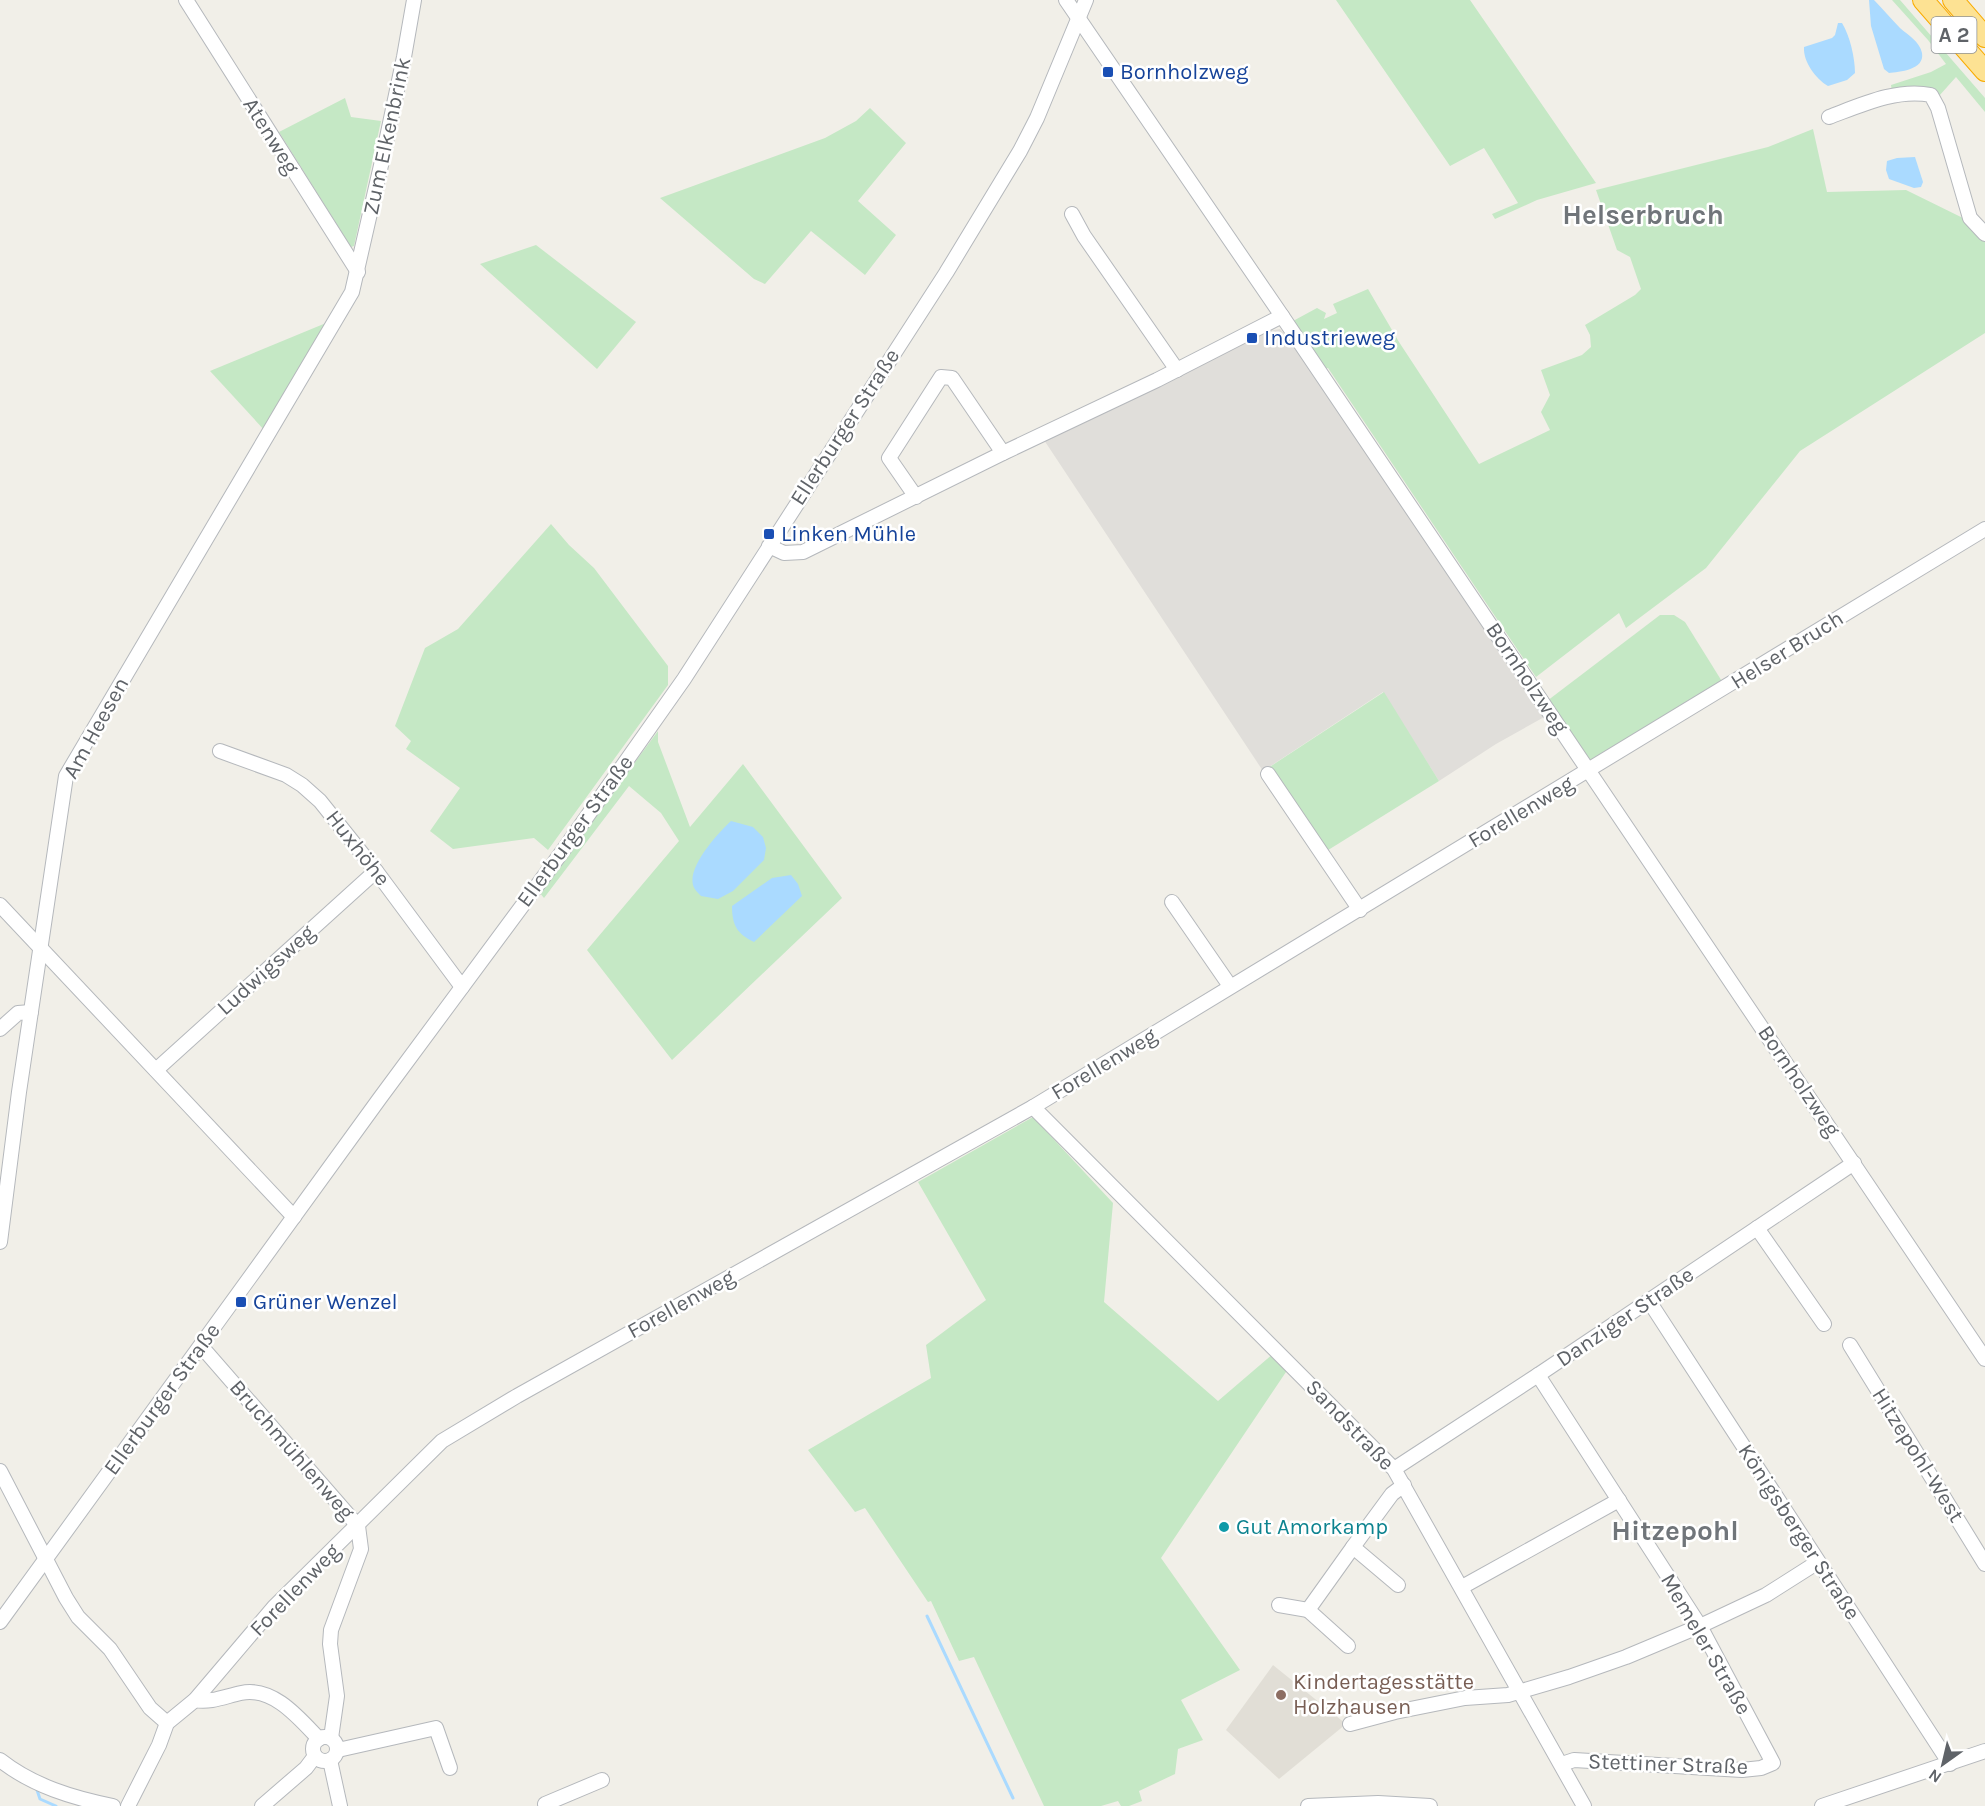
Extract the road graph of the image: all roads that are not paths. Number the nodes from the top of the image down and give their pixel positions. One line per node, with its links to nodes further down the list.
1 (186, 0): 13 (street, Atenweg)
2 (414, 0): 13 (street, Zum Elkenbrink)
3 (1066, 0): 7 (street, Bornholzweg)
4 (1086, 0): 7 (street, Ellerburger Straße)
5 (1923, 0): 9 (highway, A 2)
6 (1953, 0): 8 (highway, A 2)
7 (1078, 17): 14 (street, Bornholzweg); 19 (street, Ellerburger Straße)
8 (1985, 37)
9 (1985, 71)
10 (1829, 117): 12 (street)
11 (1072, 214): 15 (street)
12 (1985, 234)
13 (358, 272): 27 (street, Am Heesen)
14 (1282, 316): 15 (street); 21 (street, Bornholzweg)
15 (1177, 370): 16 (street)
16 (1003, 453): 17 (street); 17 (street)
17 (916, 497): 19 (street)
18 (1985, 530): 21 (street, Helser Bruch)
19 (769, 546): 28 (street, Ellerburger Straße)
20 (220, 751): 23 (street, Huxhöhe)
21 (1590, 771): 26 (street, Forellenweg); 34 (street, Bornholzweg)
22 (1268, 774): 26 (street)
23 (376, 871): 28 (street, Huxhöhe); 32 (street, Ludwigsweg)
24 (1172, 902): 29 (street)
25 (0, 905): 27 (street)
26 (1360, 910): 29 (street, Forellenweg)
27 (41, 948): 30 (street, Am Heesen); 32 (street)
28 (462, 987): 35 (street, Ellerburger Straße)
29 (1230, 987): 33 (street, Forellenweg)
30 (32, 1012): 31 (street); 37 (street, Am Heesen)
31 (0, 1029)
32 (156, 1070): 35 (street)
33 (1033, 1107): 44 (street, Sandstraße); 49 (street, Forellenweg)
34 (1854, 1163): 36 (street, Danziger Straße); 42 (street, Bornholzweg)
35 (294, 1217): 40 (street, Ellerburger Straße)
36 (1757, 1228): 38 (street, Danziger Straße); 39 (street)
37 (0, 1242)
38 (1649, 1300): 43 (street, Danziger Straße); 52 (street, Königsberger Straße)
39 (1824, 1324)
40 (201, 1346): 49 (street, Bruchmühlenweg); 51 (street, Ellerburger Straße)
41 (1850, 1346): 53 (street, Hitzepohl-West)
42 (1985, 1359)
43 (1538, 1375): 44 (street, Danziger Straße); 48 (street, Memeler Straße)
44 (1394, 1469): 46 (street, Sandstraße)
45 (0, 1472): 47 (street)
46 (1404, 1485): 50 (street); 55 (street, Sandstraße)
47 (4, 1491): 51 (street)
48 (1619, 1500): 55 (street); 59 (street, Memeler Straße)
49 (358, 1526): 62 (street, Forellenweg); 65 (street, Bruchmühlenweg)
50 (1353, 1547): 54 (street); 57 (street)
51 (45, 1559): 58 (street, Ellerburger Straße); 63 (street)
52 (1818, 1562): 59 (street); 70 (street, Königsberger Straße)
53 (1985, 1564)
54 (1398, 1585)
55 (1462, 1587): 61 (street, Sandstraße)
56 (1279, 1605): 57 (street)
57 (1308, 1610): 60 (street)
58 (0, 1622)
59 (1700, 1626): 61 (street); 68 (street, Memeler Straße)
60 (1348, 1646)
61 (1521, 1692): 64 (street); 69 (street, Sandstraße)
62 (195, 1700): 63 (street, Forellenweg); 65 (street)
63 (167, 1723): 74 (street)
64 (1350, 1724)
65 (329, 1747): 71 (street); 75 (street); 76 (street, Bruchmühlenweg)
66 (1985, 1751): 70 (street)
67 (0, 1760): 73 (street)
68 (1773, 1763): 69 (street, Stettiner Straße)
69 (1562, 1764): 80 (street, Sandstraße)
70 (1950, 1764): 81 (street)
71 (450, 1768)
72 (602, 1780): 77 (street)
73 (113, 1806)
74 (128, 1806)
75 (262, 1806)
76 (340, 1806)
77 (546, 1806)
78 (1308, 1806): 79 (street)
79 (1430, 1806)
80 (1584, 1806)
81 (1822, 1806)

